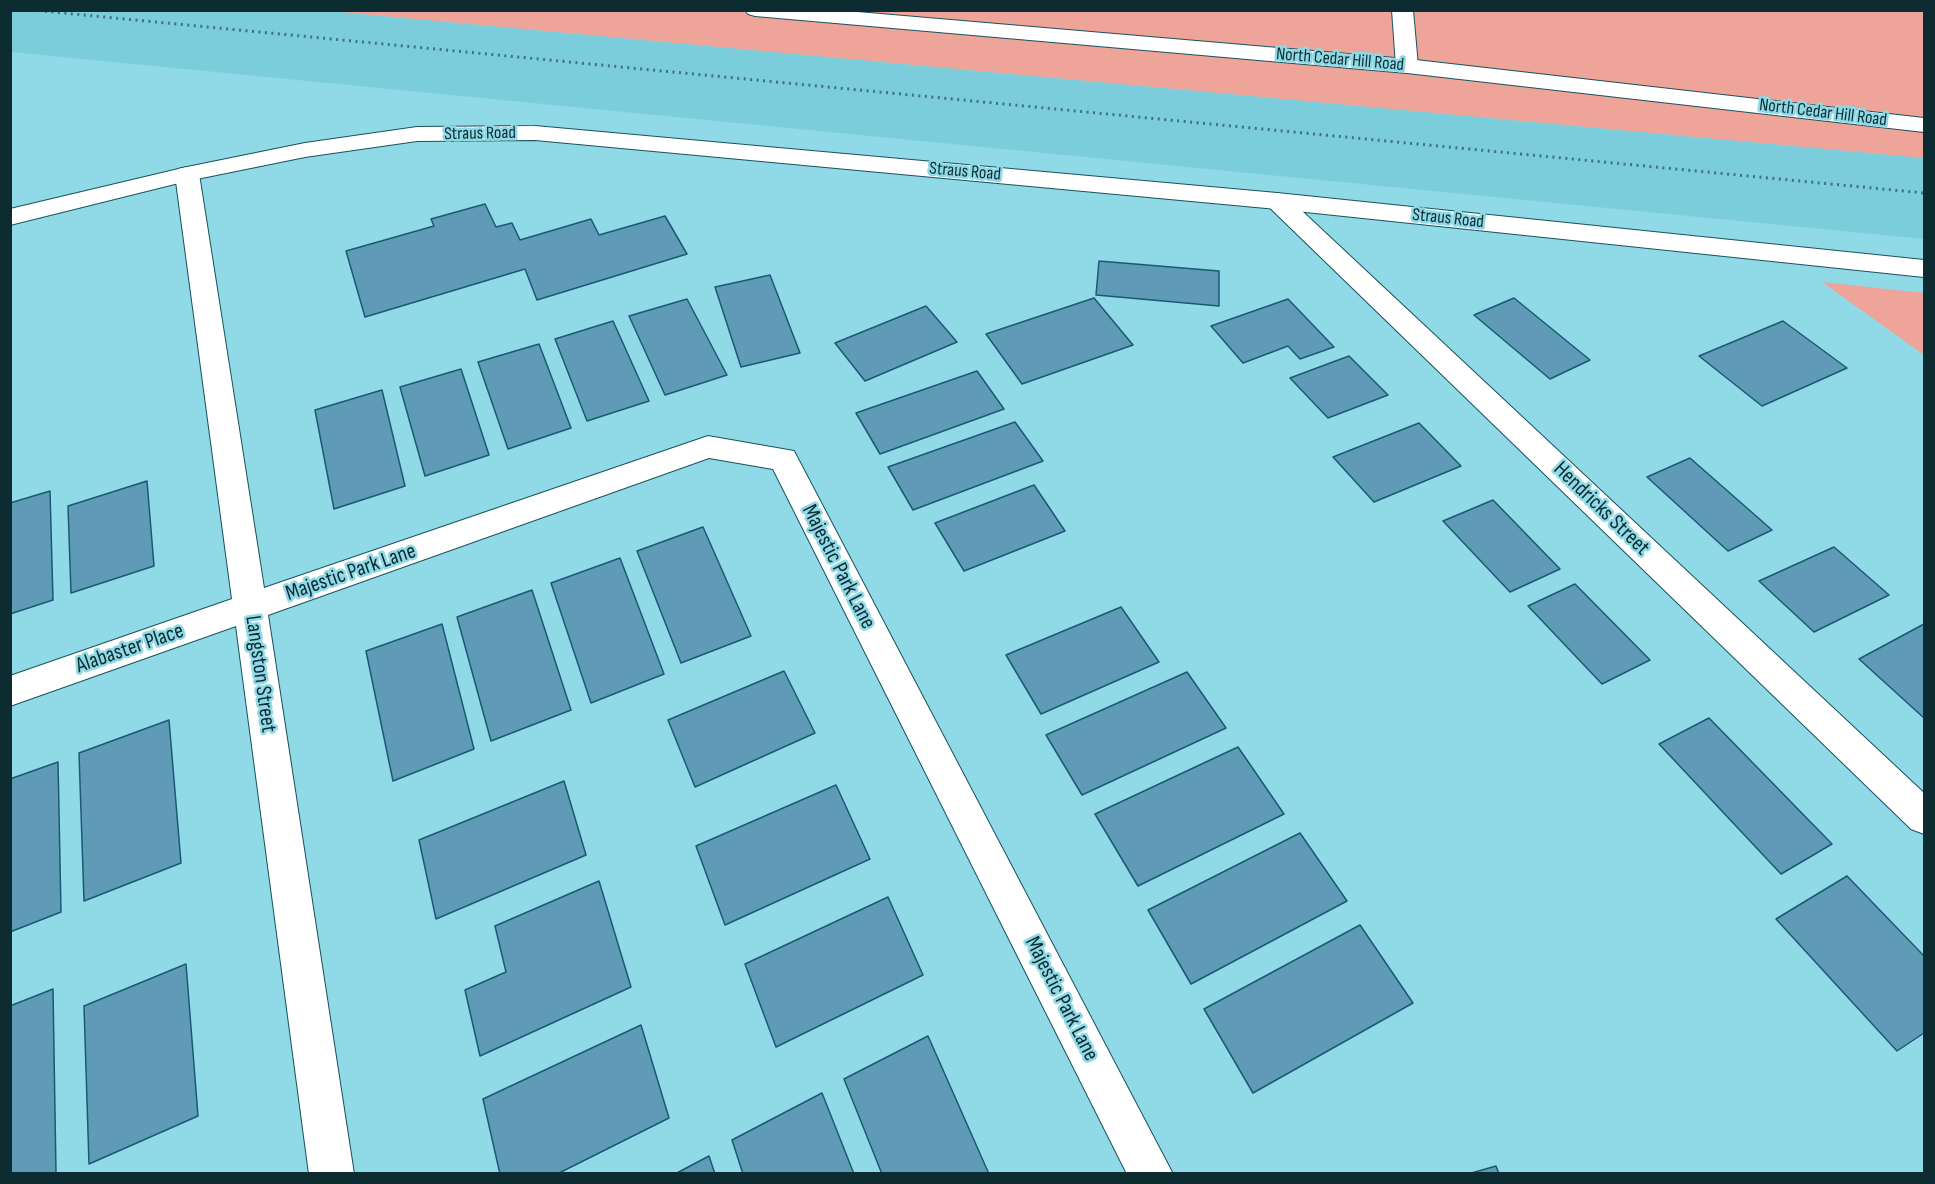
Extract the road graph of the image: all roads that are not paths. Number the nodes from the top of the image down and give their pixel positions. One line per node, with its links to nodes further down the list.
1 (755, 10): 3 (street, North Cedar Hill Road)
2 (1402, 10): 3 (street)
3 (1407, 66): 4 (street, North Cedar Hill Road)
4 (1924, 125)
5 (187, 174): 6 (street, Straus Road); 7 (street, Straus Road); 9 (street, Langston Street)
6 (1277, 201): 8 (street, Straus Road); 11 (street, Hendricks Street)
7 (10, 217)
8 (1924, 269)
9 (250, 608): 10 (street, Alabaster Place); 12 (street, Langston Street); 13 (street, Majestic Park Lane)
10 (10, 691)
11 (1924, 818)
12 (332, 1173)
13 (1151, 1173)

